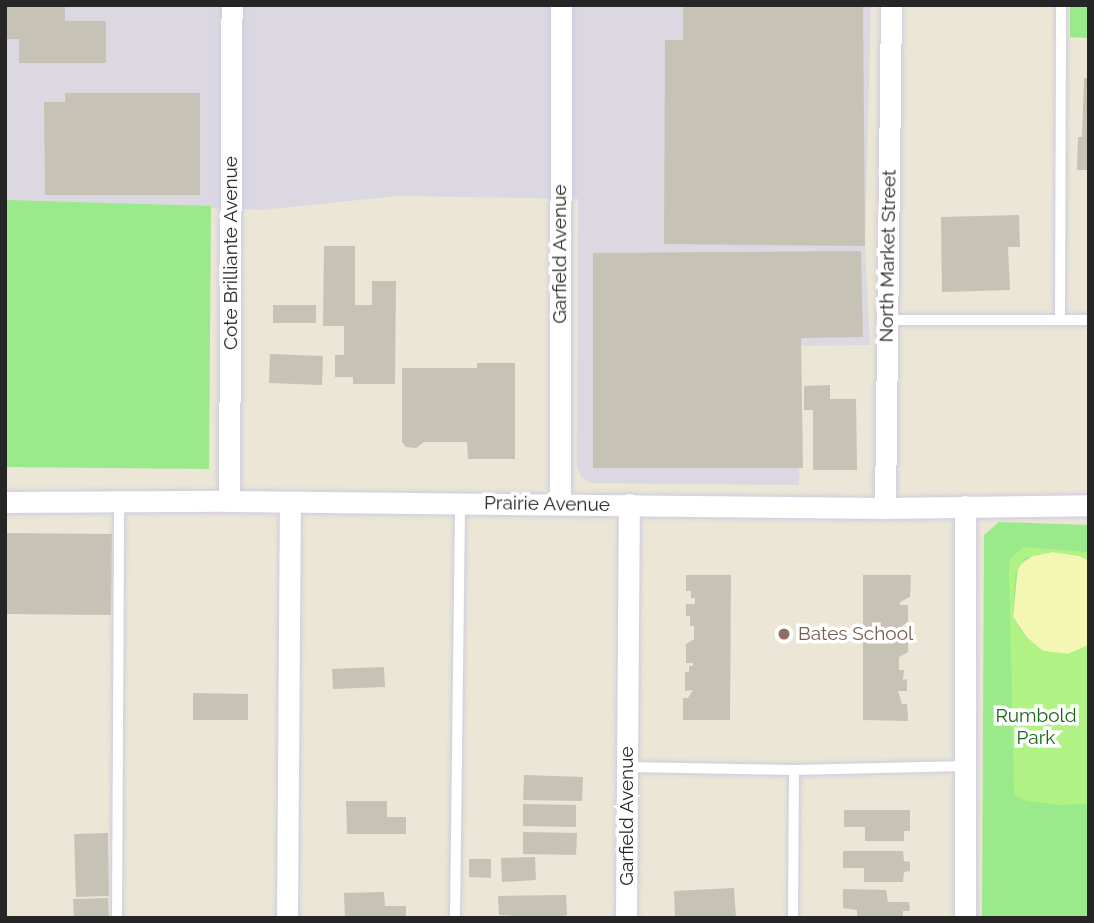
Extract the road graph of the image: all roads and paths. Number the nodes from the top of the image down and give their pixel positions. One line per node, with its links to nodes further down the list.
1 (232, 5): 8 (street, Cote Brilliante Avenue)
2 (561, 5): 13 (street, Garfield Avenue)
3 (891, 5): 5 (street, North Market Street)
4 (1061, 5): 6 (lane)
5 (887, 320): 6 (lane); 17 (street, North Market Street)
6 (1059, 320): 7 (lane)
7 (1089, 320)
8 (229, 501): 10 (street, Prairie Avenue); 11 (street, Prairie Avenue)
9 (5, 502): 10 (street, Prairie Avenue)
10 (119, 502): 21 (lane)
11 (290, 503): 12 (street, Prairie Avenue); 22 (street)
12 (460, 503): 13 (street, Prairie Avenue); 23 (lane)
13 (559, 503): 14 (street, Prairie Avenue)
14 (629, 505): 17 (street, Prairie Avenue); 19 (street, Garfield Avenue)
15 (1089, 505): 16 (street, Prairie Avenue)
16 (965, 506): 17 (street, Prairie Avenue); 18 (street)
17 (885, 508)
18 (965, 766): 20 (lane); 26 (street)
19 (627, 767): 20 (lane); 24 (street, Garfield Avenue)
20 (794, 770): 25 (lane)
21 (117, 918)
22 (287, 918)
23 (455, 918)
24 (626, 918)
25 (793, 918)
26 (965, 918)

